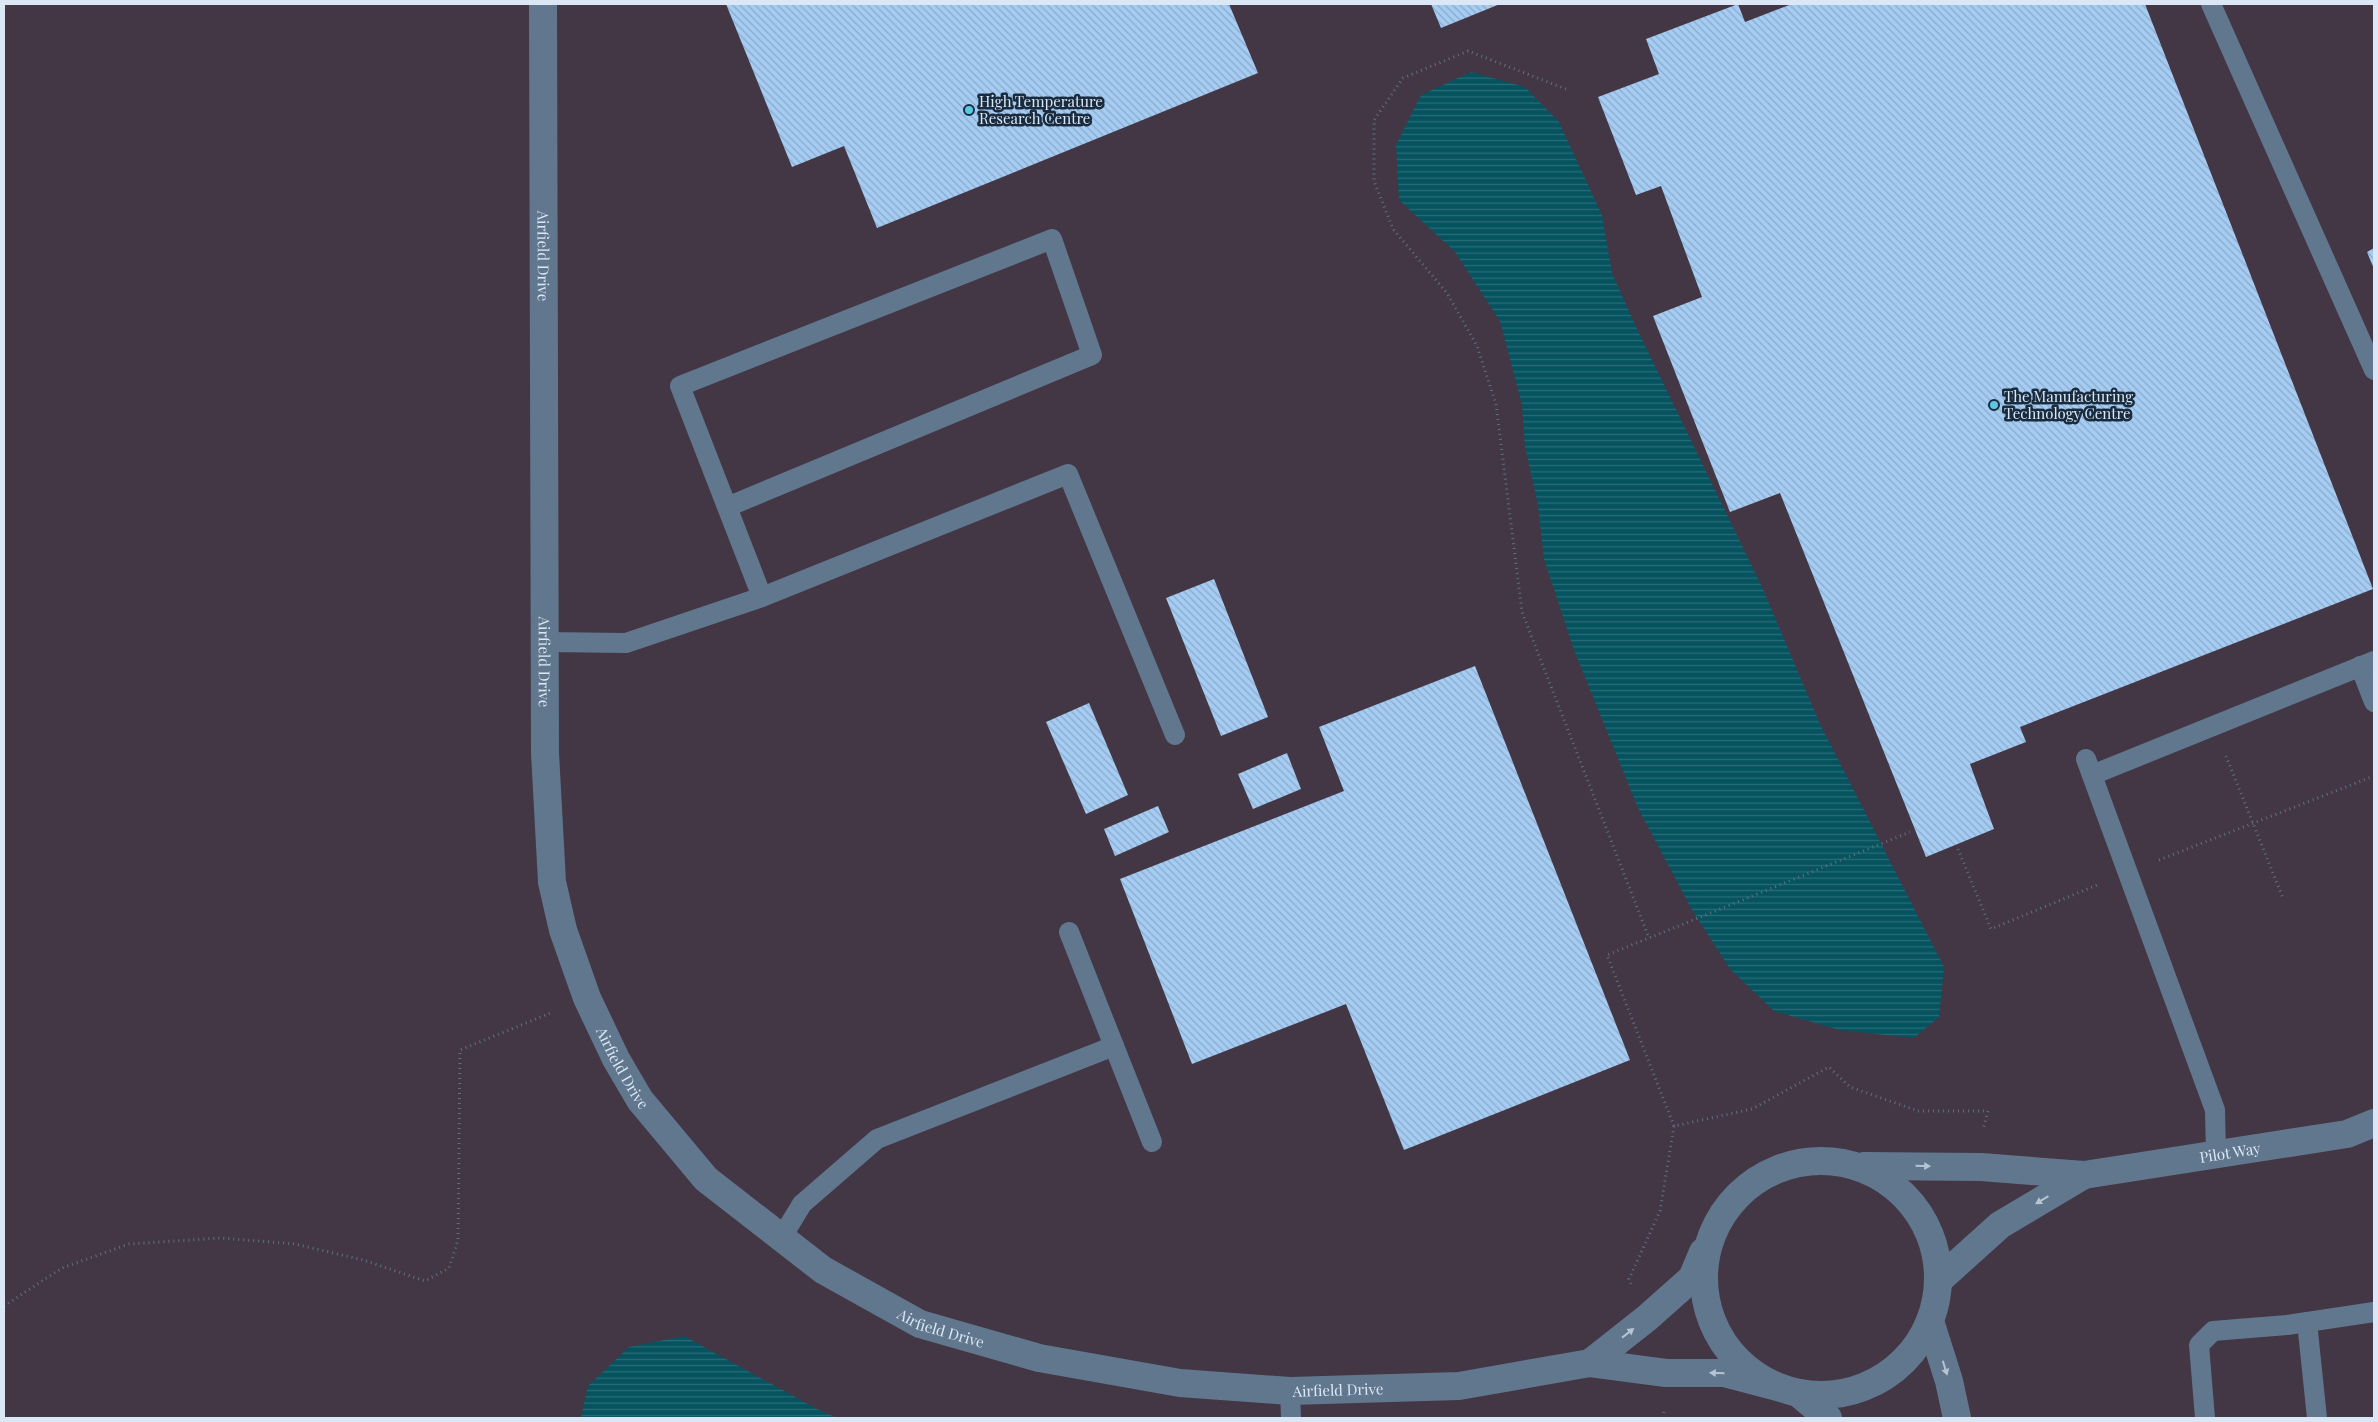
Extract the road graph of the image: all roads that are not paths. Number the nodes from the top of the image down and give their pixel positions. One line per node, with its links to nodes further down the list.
1 (543, 4): 6 (street, Airfield Drive)
2 (2211, 4): 3 (lane)
3 (2374, 370)
4 (727, 507): 4 (lane); 5 (lane)
5 (762, 597): 6 (lane); 9 (lane)
6 (546, 642): 18 (street, Airfield Drive)
7 (2367, 663): 8 (lane); 14 (lane)
8 (2374, 702)
9 (1175, 735)
10 (1070, 932): 11 (lane)
11 (1114, 1046): 13 (lane); 18 (lane)
12 (2374, 1123): 14 (street, Pilot Way)
13 (1152, 1142)
14 (2216, 1154): 16 (street, Pilot Way)
15 (1856, 1166): 16 (street, Pilot Way, one-way to 16); 17 (street); 19 (street)
16 (2084, 1175): 19 (street, Pilot Way, one-way to 19)
17 (1713, 1230): 23 (street, Airfield Drive, one-way to 17); 25 (street)
18 (782, 1237): 24 (street, Airfield Drive)
19 (1939, 1280): 21 (street)
20 (2374, 1312): 22 (lane)
21 (1930, 1321): 25 (street); 28 (street, one-way to 28)
22 (2307, 1322): 29 (lane); 30 (lane)
23 (1590, 1363): 24 (street, Airfield Drive); 25 (street, Airfield Drive, one-way to 23)
24 (1290, 1391): 26 (lane)
25 (1790, 1391): 27 (street)
26 (1291, 1418)
27 (1828, 1418)
28 (1956, 1418)
29 (2205, 1418)
30 (2317, 1418)

